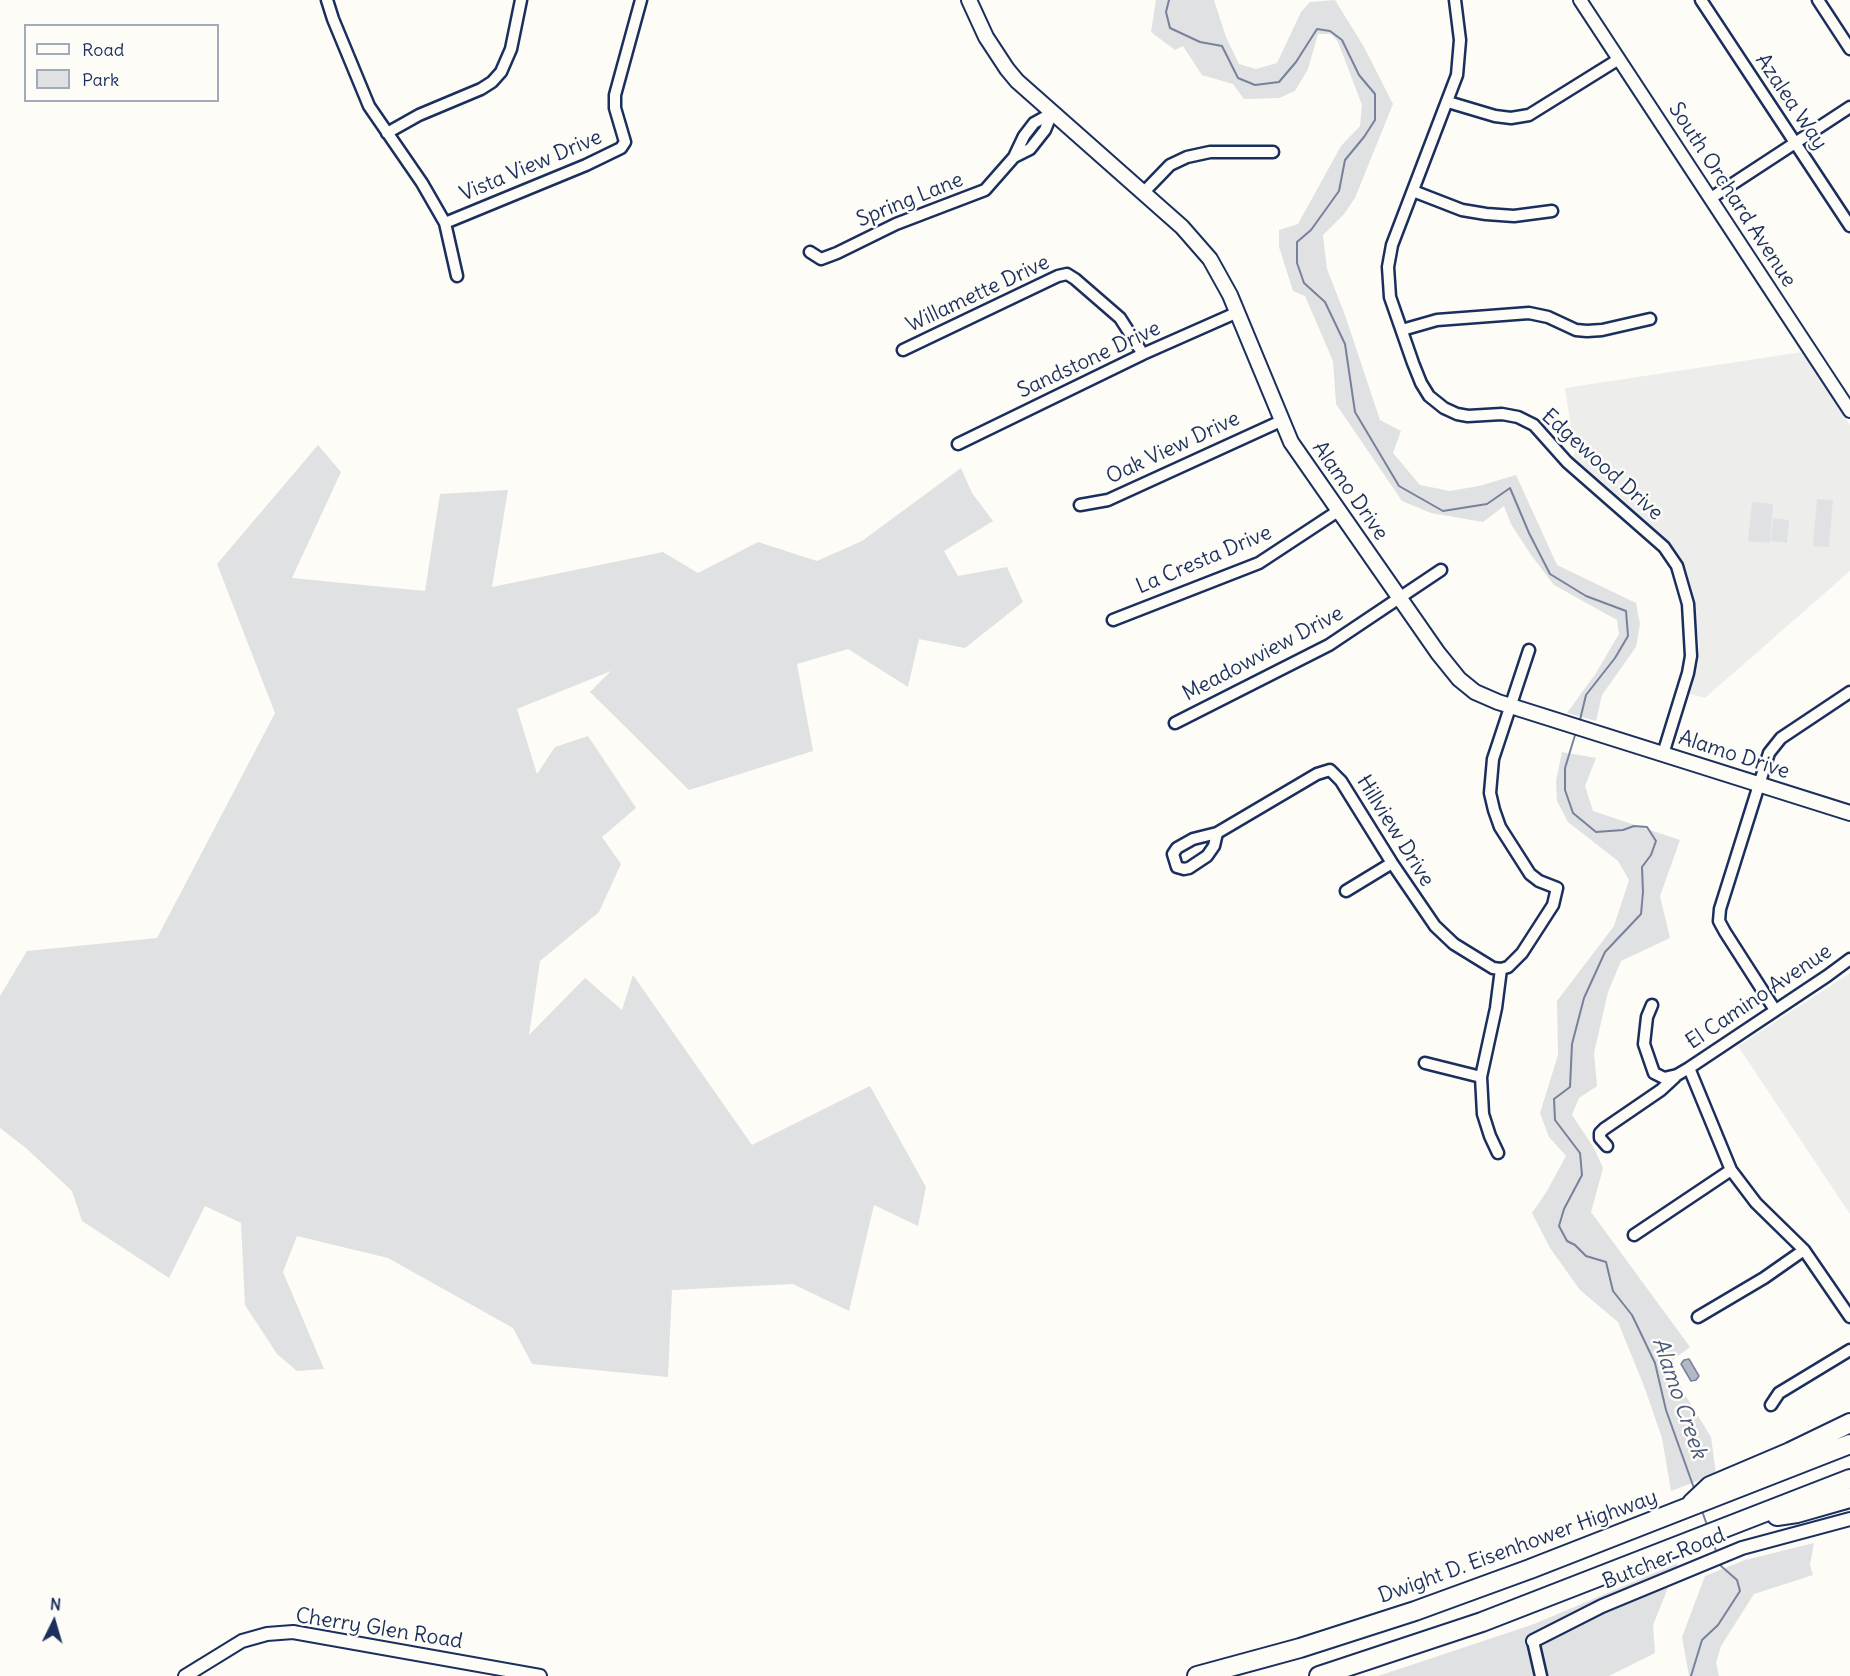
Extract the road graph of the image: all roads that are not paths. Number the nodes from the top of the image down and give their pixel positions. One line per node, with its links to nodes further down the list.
1 (327, 0): 14 (street)
2 (521, 0): 14 (street)
3 (641, 0): 21 (street, Vista View Drive)
4 (969, 0): 13 (main road, Alamo Drive)
5 (1455, 0): 11 (street, Edgewood Drive)
6 (1580, 0): 10 (street, South Orchard Avenue)
7 (1701, 0): 15 (street, Azalea Way)
8 (1818, 0): 9 (street)
9 (1850, 49)
10 (1619, 59): 11 (street); 19 (street, South Orchard Avenue)
11 (1448, 102): 17 (street, Edgewood Drive)
12 (1850, 107): 15 (street)
13 (1052, 113): 18 (main road, Alamo Drive); 23 (street, Spring Lane)
14 (387, 133): 21 (street)
15 (1795, 144): 19 (street); 22 (street, Azalea Way)
16 (1273, 152): 18 (street)
17 (1413, 190): 20 (street); 27 (street, Edgewood Drive)
18 (1143, 193): 25 (main road, Alamo Drive)
19 (1710, 198): 30 (street, South Orchard Avenue)
20 (1552, 211)
21 (445, 223): 24 (street)
22 (1850, 226)
23 (810, 252)
24 (458, 276)
25 (1238, 312): 29 (street, Sandstone Drive); 31 (main road, Alamo Drive)
26 (1650, 319): 27 (street)
27 (1402, 330): 42 (street, Edgewood Drive)
28 (903, 350): 29 (street, Willamette Drive)
29 (1143, 354): 32 (street, Sandstone Drive)
30 (1850, 411)
31 (1281, 421): 33 (street, Oak View Drive); 34 (main road, Alamo Drive)
32 (958, 444)
33 (1080, 505)
34 (1338, 511): 36 (main road, Alamo Drive); 37 (street, La Cresta Drive)
35 (1441, 570): 36 (street, Meadowview Drive)
36 (1398, 598): 40 (main road, Alamo Drive); 41 (street, Meadowview Drive)
37 (1113, 620)
38 (1529, 650): 40 (street)
39 (1850, 692): 43 (street)
40 (1511, 707): 42 (main road, Alamo Drive); 49 (street)
41 (1175, 723)
42 (1663, 754): 43 (main road, Alamo Drive)
43 (1758, 784): 44 (main road, Alamo Drive); 51 (street)
44 (1850, 813)
45 (1216, 833): 46 (street, Hillview Drive)
46 (1392, 863): 47 (street); 49 (street, Hillview Drive)
47 (1346, 891)
48 (1850, 959): 51 (street, El Camino Avenue)
49 (1501, 969): 55 (street)
50 (1652, 1005): 54 (street)
51 (1775, 1010): 53 (street, El Camino Avenue)
52 (1425, 1063): 55 (street)
53 (1689, 1068): 54 (street, El Camino Avenue); 58 (street)
54 (1677, 1075): 56 (street, El Camino Avenue)
55 (1481, 1077): 57 (street)
56 (1607, 1146)
57 (1498, 1153)
58 (1731, 1170): 59 (street); 60 (street)
59 (1634, 1235)
60 (1804, 1250): 61 (street); 62 (street)
61 (1698, 1317)
62 (1850, 1317)
63 (1850, 1350): 64 (street)
64 (1771, 1405)
65 (1850, 1423): 68 (highway)
66 (1850, 1444): 68 (highway)
67 (1850, 1479): 71 (highway)
68 (1712, 1492): 75 (highway, Dwight D. Eisenhower Highway)
69 (1850, 1498): 71 (highway)
70 (1850, 1519): 72 (street, Butcher Road)
71 (1729, 1526): 76 (highway)
72 (1533, 1641): 77 (street, Butcher Road)
73 (185, 1676): 74 (street, Cherry Glen Road)
74 (540, 1676)
75 (1197, 1676)
76 (1319, 1676)
77 (1541, 1676)

